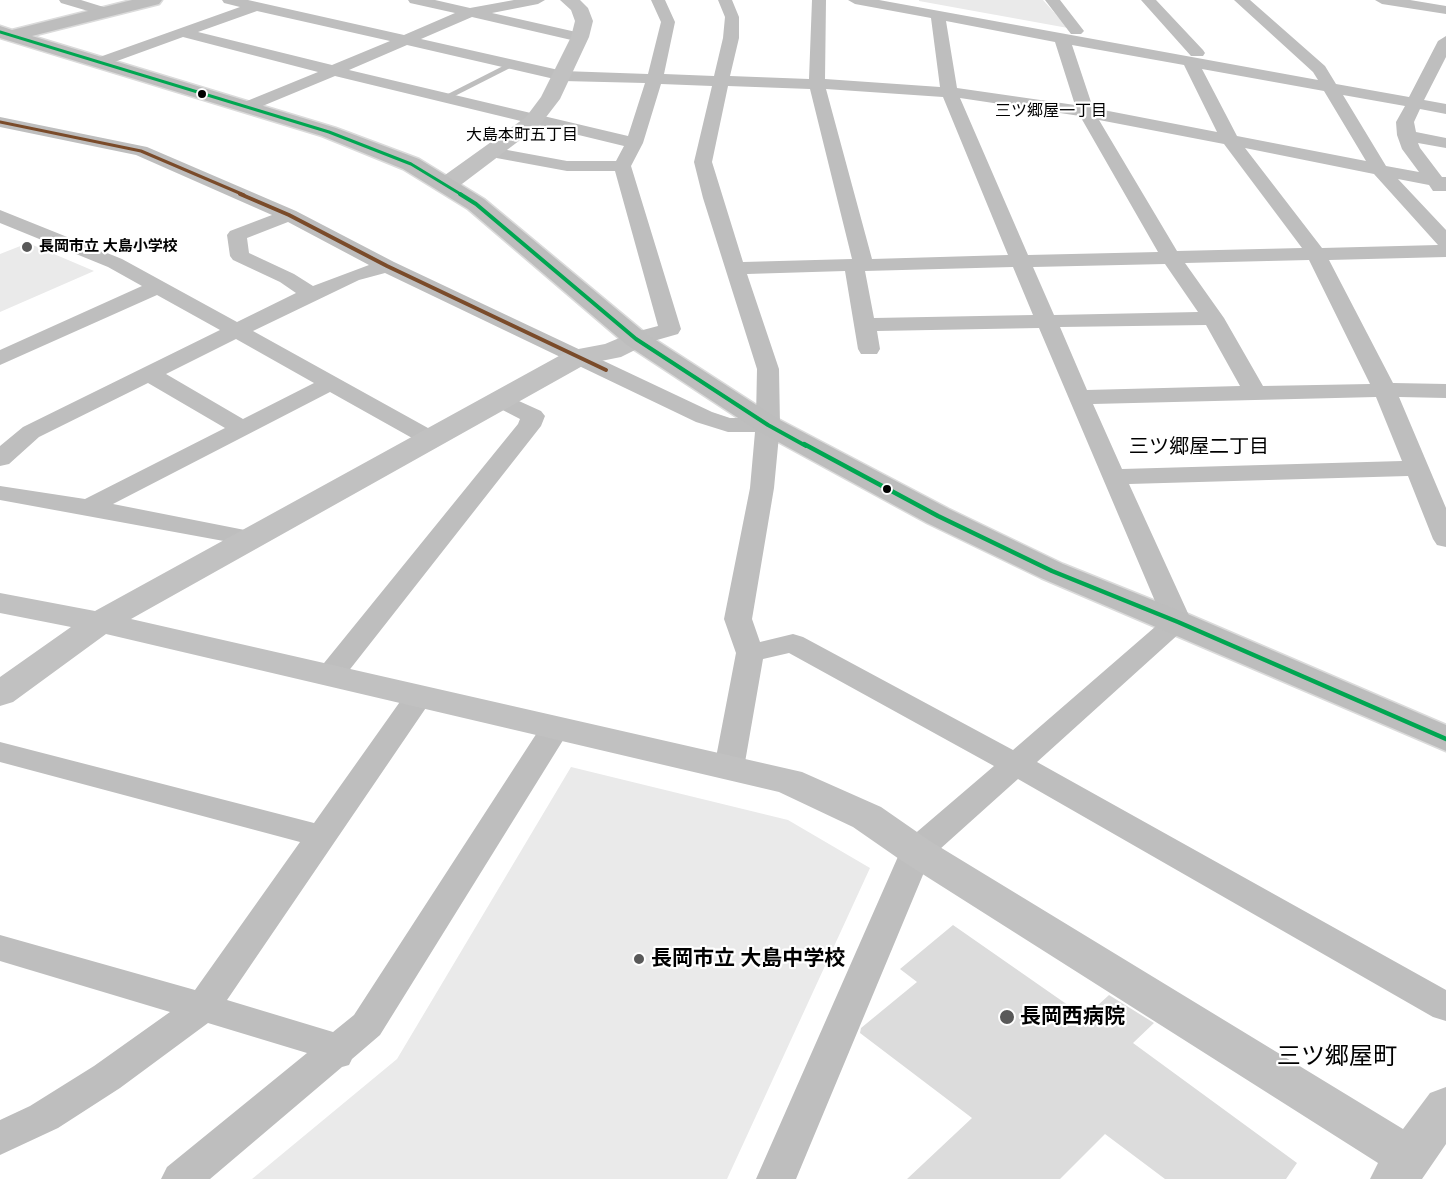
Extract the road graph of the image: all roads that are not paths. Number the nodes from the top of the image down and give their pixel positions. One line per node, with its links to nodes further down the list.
1 (66, 0): 19 (street)
2 (153, 0): 19 (highway)
3 (230, 0): 17 (street)
4 (278, 0): 17 (street)
5 (415, 0): 20 (street)
6 (538, 0): 20 (street)
7 (569, 0): 25 (street)
8 (658, 0): 33 (street)
9 (725, 0): 35 (street)
10 (819, 0): 36 (street)
11 (855, 0): 21 (street)
12 (907, 0): 24 (street)
13 (1052, 0): 24 (street)
14 (1148, 0): 28 (street)
15 (1241, 0): 34 (street)
16 (1382, 0): 18 (street)
17 (256, 6): 22 (street); 26 (street)
18 (1446, 10)
19 (105, 12): 23 (highway)
20 (471, 12): 25 (street); 26 (street)
21 (938, 15): 24 (street); 37 (street)
22 (180, 32): 29 (street); 31 (street)
23 (6, 33): 29 (highway)
24 (1069, 34): 28 (street); 43 (street)
25 (580, 37): 32 (street)
26 (404, 40): 30 (street); 31 (street)
27 (1446, 41): 38 (street)
28 (1193, 57): 34 (street); 47 (street)
29 (100, 62): 41 (highway)
30 (512, 65): 32 (street); 40 (lane)
31 (330, 71): 40 (street); 41 (street)
32 (563, 76): 33 (street); 44 (street)
33 (655, 79): 35 (street); 48 (street)
34 (1325, 81): 38 (street); 52 (street)
35 (723, 82): 36 (street); 65 (street)
36 (817, 84): 37 (street); 63 (street)
37 (949, 92): 43 (street); 62 (street)
38 (1415, 98): 39 (street); 42 (street); 46 (street)
39 (1446, 98)
40 (442, 99): 44 (street)
41 (248, 107): 54 (highway)
42 (1446, 109)
43 (1085, 111): 47 (street); 61 (street)
44 (533, 121): 48 (street); 50 (street)
45 (0, 122): 56 (street)
46 (1406, 135): 49 (street); 53 (street)
47 (1230, 140): 52 (street); 60 (street)
48 (634, 143): 51 (street)
49 (1446, 143)
50 (491, 152): 51 (street); 54 (street)
51 (622, 166): 72 (street)
52 (1379, 169): 53 (street); 58 (street)
53 (1441, 182): 55 (street)
54 (447, 185): 72 (highway)
55 (1446, 195)
56 (289, 215): 64 (street); 67 (street)
57 (0, 216): 66 (street)
58 (1446, 242)
59 (1446, 251): 60 (street)
60 (1316, 254): 61 (street); 78 (street)
61 (1171, 258): 62 (street); 68 (street)
62 (1020, 260): 63 (street); 69 (street)
63 (859, 265): 65 (street); 70 (street)
64 (387, 266): 67 (street); 74 (street)
65 (735, 268): 83 (street)
66 (159, 286): 71 (street); 75 (street)
67 (311, 294): 71 (street)
68 (1213, 318): 69 (street); 80 (street)
69 (1046, 322): 70 (street); 81 (street)
70 (866, 325): 73 (street)
71 (236, 331): 76 (street); 77 (street)
72 (636, 339): 74 (street); 83 (highway)
73 (869, 350)
74 (578, 357): 82 (street); 83 (street)
75 (0, 358)
76 (149, 374): 84 (street); 86 (street)
77 (331, 383): 84 (street); 85 (street)
78 (1385, 390): 79 (street); 80 (street); 87 (street)
79 (1446, 391)
80 (1256, 394): 81 (street)
81 (1079, 397): 88 (street)
82 (499, 399): 85 (street); 97 (street)
83 (768, 425): 95 (highway); 96 (street)
84 (242, 428): 90 (street)
85 (429, 438): 91 (street)
86 (0, 459)
87 (1418, 468): 88 (street); 92 (street)
88 (1113, 477): 95 (street)
89 (0, 493): 90 (street)
90 (88, 507): 91 (street)
91 (251, 538): 94 (street)
92 (1446, 538)
93 (0, 603): 94 (street)
94 (100, 622): 97 (street); 98 (street)
95 (1178, 622): 101 (highway); 103 (street)
96 (750, 652): 103 (street); 104 (street)
97 (330, 675): 99 (street)
98 (0, 694)
99 (419, 696): 100 (street); 105 (street)
100 (555, 729): 104 (street); 110 (street)
101 (1446, 739)
102 (0, 752): 105 (street)
103 (1017, 765): 106 (street); 108 (street)
104 (729, 768): 106 (street)
105 (321, 836): 109 (street)
106 (916, 851): 113 (street); 115 (street)
107 (0, 948): 109 (street)
108 (1446, 1007)
109 (202, 1008): 110 (street); 112 (street)
110 (336, 1054): 114 (street)
111 (1446, 1107): 113 (street)
112 (0, 1138)
113 (1401, 1168)
114 (181, 1179)
115 (776, 1179)

